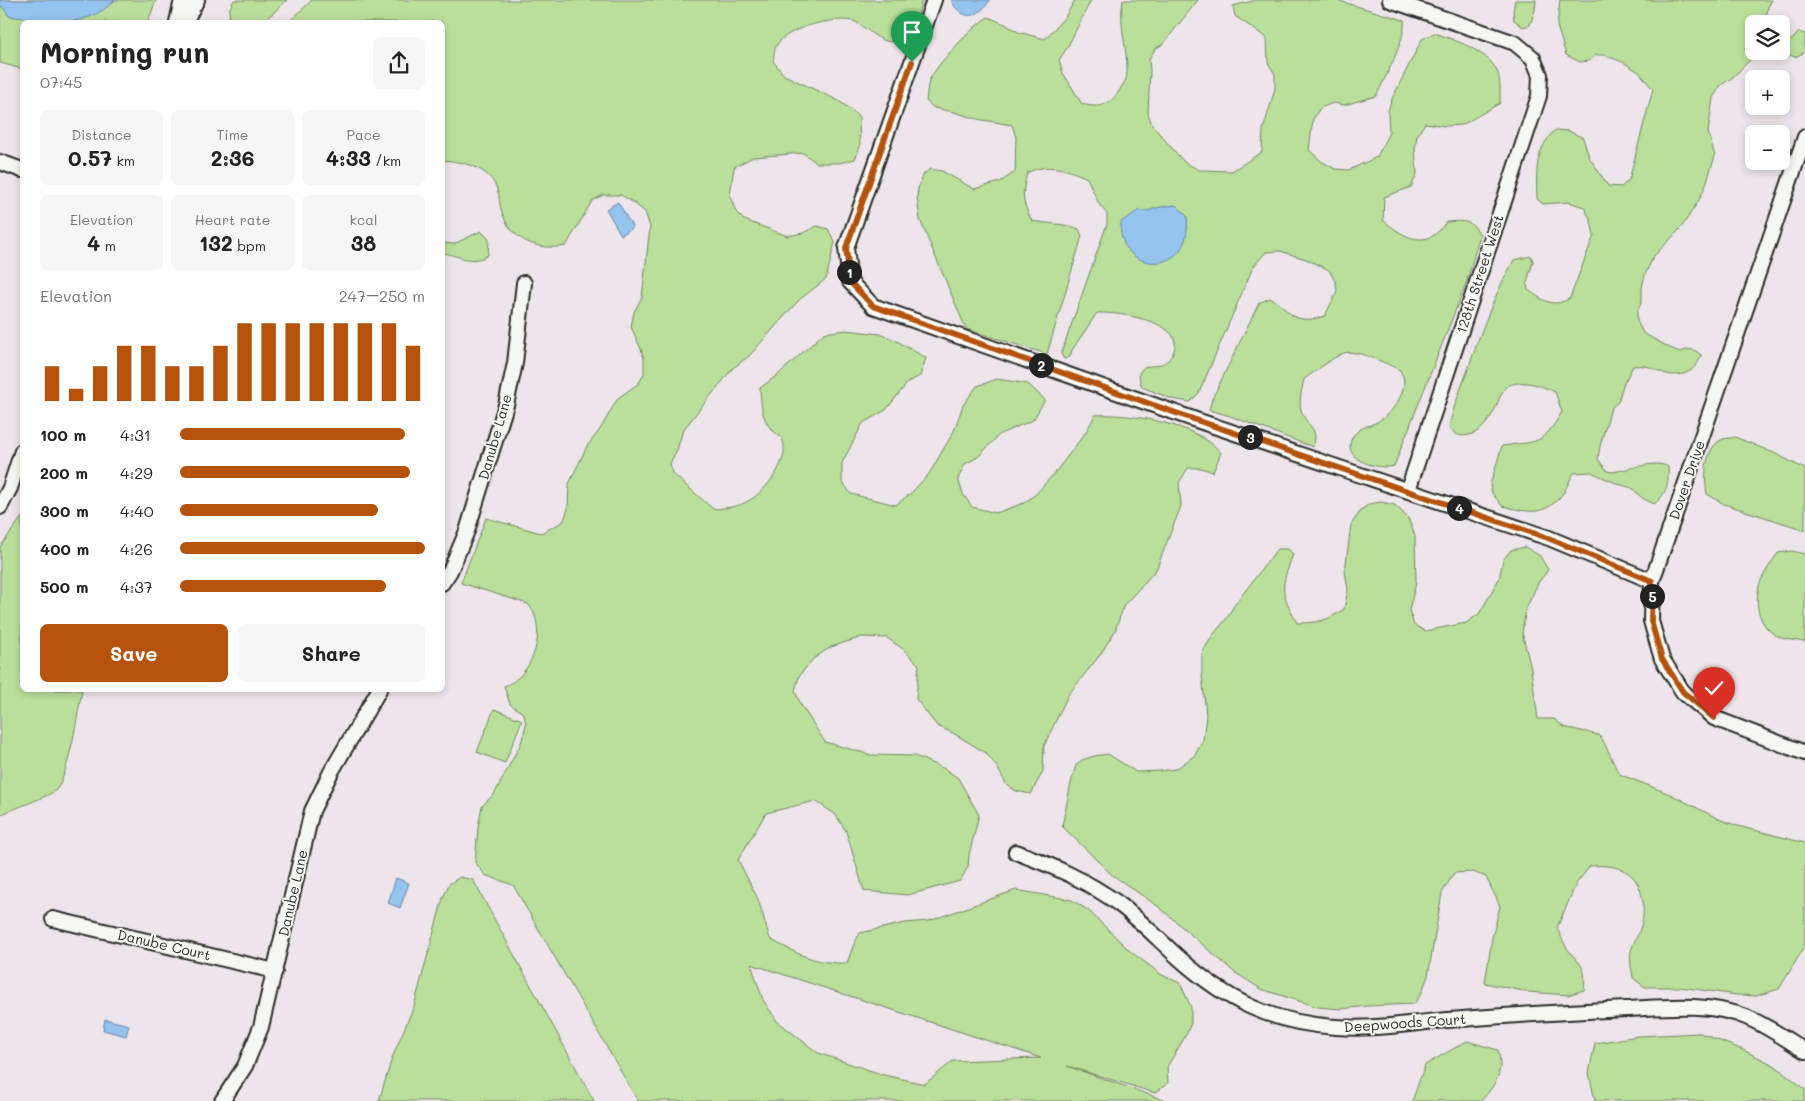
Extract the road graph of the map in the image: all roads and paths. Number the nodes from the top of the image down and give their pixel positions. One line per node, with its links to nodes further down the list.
1 (182, 0): 5 (street)
2 (197, 0): 6 (street)
3 (934, 0): 12 (street)
4 (1390, 0): 12 (street, 128th Street West)
5 (177, 20)
6 (186, 20)
7 (1805, 137): 15 (street, Dover Drive)
8 (0, 162): 9 (street)
9 (20, 169)
10 (524, 283): 14 (street, Danube Lane)
11 (20, 457): 13 (street)
12 (1408, 490): 15 (street)
13 (0, 507)
14 (445, 578)
15 (1652, 581): 17 (street, Dover Drive)
16 (378, 692): 20 (street, Danube Lane)
17 (1805, 753)
18 (1016, 852): 21 (street, Deepwoods Court)
19 (52, 919): 20 (street, Danube Court)
20 (275, 972): 22 (street, Danube Lane)
21 (1805, 1051)
22 (222, 1101)

